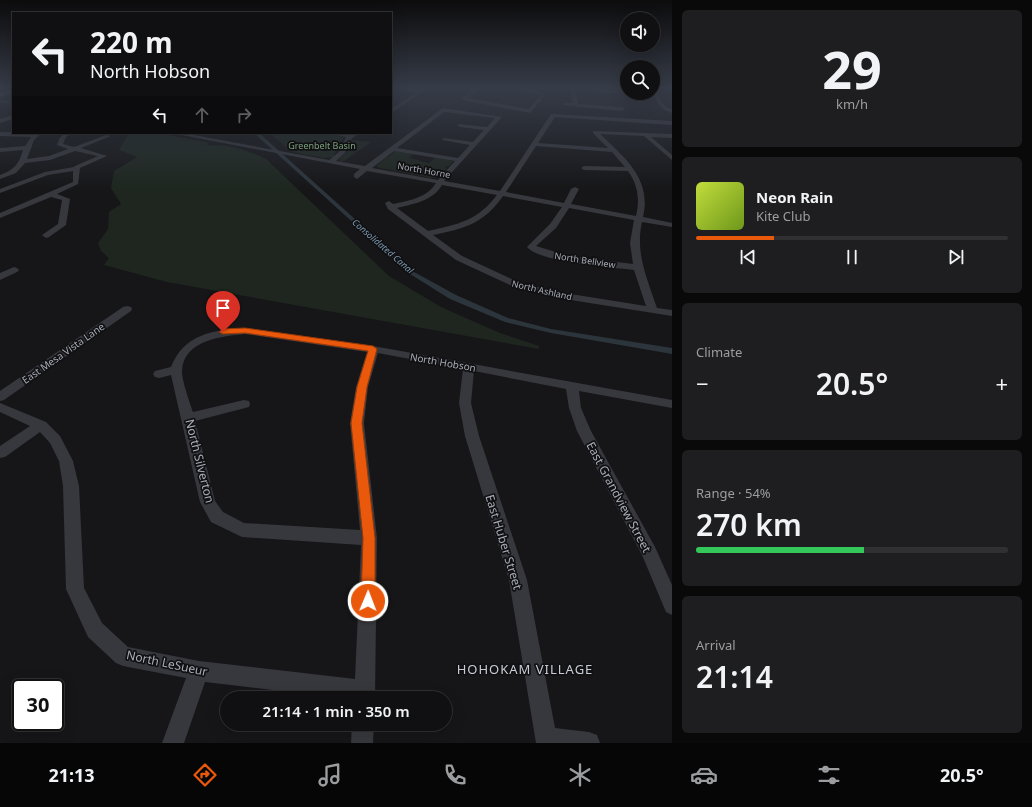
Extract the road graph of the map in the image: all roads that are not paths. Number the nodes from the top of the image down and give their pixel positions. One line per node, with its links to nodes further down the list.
1 (428, 122): 21 (street)
2 (495, 122): 7 (street)
3 (549, 122): 18 (street)
4 (645, 122): 5 (street)
5 (672, 123)
6 (460, 125): 7 (street)
7 (489, 129): 17 (street)
8 (37, 134): 14 (street); 19 (street)
9 (67, 134): 20 (street)
10 (100, 134): 20 (street)
11 (180, 134): 27 (street, North Horne)
12 (354, 134): 27 (street)
13 (646, 135): 15 (street); 23 (street); 24 (street)
14 (2, 136)
15 (672, 136)
16 (445, 139): 17 (street)
17 (475, 144): 25 (street)
18 (534, 144): 23 (street); 37 (street)
19 (28, 148): 22 (street); 26 (street)
20 (74, 149): 26 (street); 30 (street)
21 (392, 149): 25 (street); 28 (street)
22 (0, 150)
23 (613, 150): 31 (street)
24 (672, 158)
25 (460, 160): 34 (street)
26 (22, 161): 33 (street)
27 (330, 162): 28 (street, North Horne)
28 (366, 168): 32 (street); 34 (street, North Horne)
29 (584, 168): 31 (street)
30 (77, 169): 36 (street); 38 (street)
31 (631, 169): 43 (street)
32 (357, 177)
33 (0, 178)
34 (440, 182): 37 (street, North Horne); 45 (street, North Ashland)
35 (575, 189): 39 (street)
36 (0, 191)
37 (502, 193): 39 (street, North Horne); 45 (street)
38 (50, 194): 41 (street); 46 (street)
39 (568, 205): 43 (street, North Horne); 48 (street, North Bellview)
40 (0, 210): 41 (street)
41 (8, 212): 42 (street)
42 (0, 216)
43 (640, 219): 44 (street, North Horne); 48 (street)
44 (672, 225)
45 (426, 234): 51 (street, North Ashland)
46 (46, 235)
47 (0, 265): 49 (street)
48 (639, 268): 51 (street)
49 (0, 277)
50 (127, 309): 58 (street, East Mesa Vista Lane)
51 (653, 310): 52 (street, North Ashland)
52 (672, 313)
53 (373, 349): 54 (street, North Hobson); 55 (street, North Hobson); 65 (street)
54 (469, 366): 57 (street, North Hobson); 71 (street, East Huber Street)
55 (176, 370): 56 (street); 62 (street, North Silverton)
56 (159, 374)
57 (572, 386): 60 (street, North Hobson); 66 (street, East Grandview Street)
58 (0, 397)
59 (244, 404): 62 (street)
60 (672, 404)
61 (0, 407): 63 (street, North LeSueur)
62 (189, 418): 65 (street, North Silverton)
63 (41, 425): 64 (street); 67 (street, North LeSueur)
64 (0, 453)
65 (369, 538): 69 (street)
66 (672, 606)
67 (199, 670): 68 (street, North LeSueur); 72 (street)
68 (338, 691)
69 (365, 691)
70 (363, 731): 73 (street)
71 (547, 740): 74 (street)
72 (173, 743)
73 (362, 743)
74 (589, 743)

